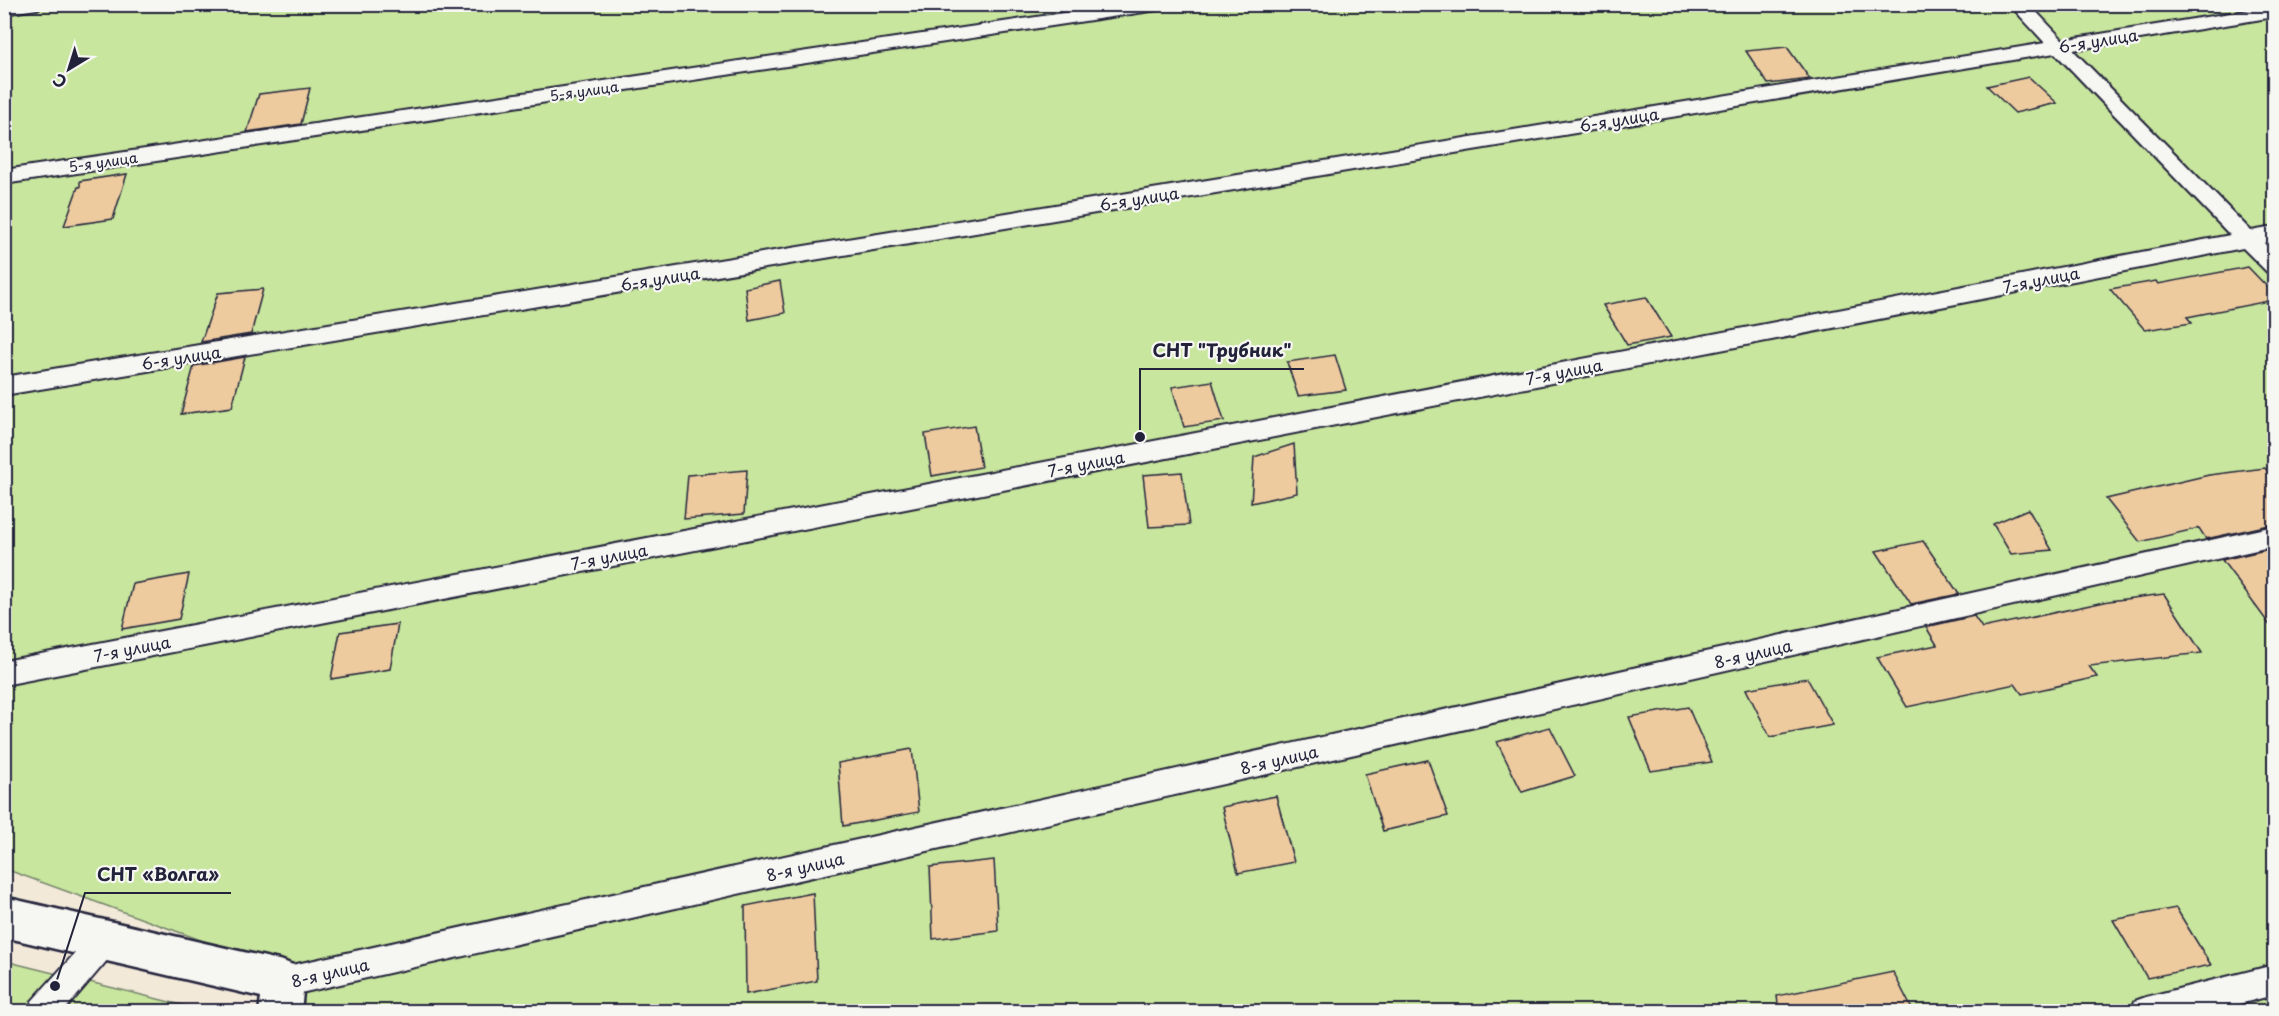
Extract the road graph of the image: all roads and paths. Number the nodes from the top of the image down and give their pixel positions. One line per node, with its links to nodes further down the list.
1 (37, 4): 4 (lane)
2 (1164, 4): 7 (lane, 5-я улица)
3 (2018, 4): 6 (lane)
4 (4, 9)
5 (2274, 11): 6 (lane, 6-я улица)
6 (2058, 46): 9 (lane); 11 (lane, 6-я улица)
7 (4, 177)
8 (2274, 234): 9 (lane, 7-я улица)
9 (2246, 239): 10 (lane); 13 (lane, 7-я улица)
10 (2274, 267)
11 (4, 386)
12 (2274, 536): 17 (lane, 8-я улица)
13 (4, 673)
14 (4, 916): 15 (street)
15 (105, 941): 17 (street); 18 (lane)
16 (2274, 980): 19 (lane)
17 (281, 997)
18 (43, 1011)
19 (2146, 1011)

